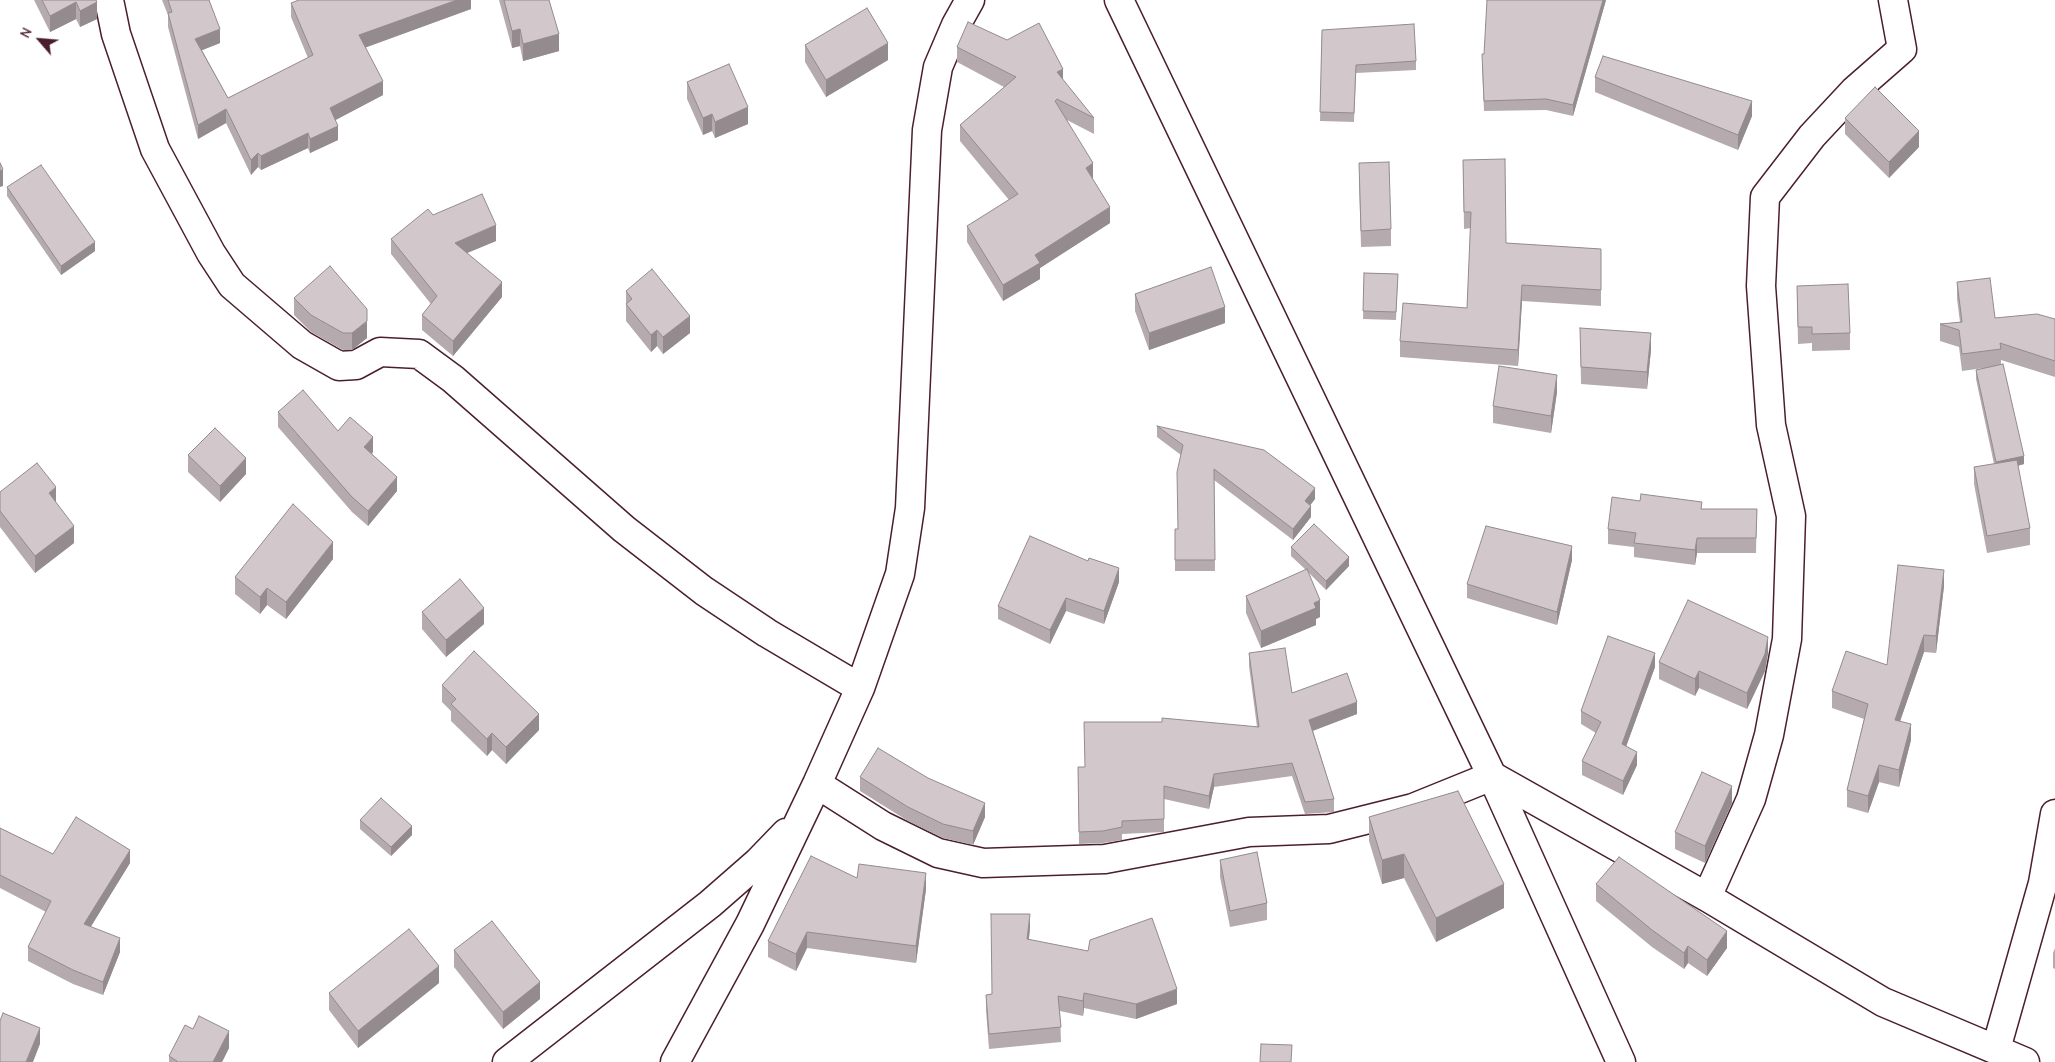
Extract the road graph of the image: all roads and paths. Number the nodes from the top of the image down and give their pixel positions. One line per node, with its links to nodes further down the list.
1 (109, 0): 5 (street)
2 (970, 0): 5 (street)
3 (1119, 0): 6 (street)
4 (1893, 0): 10 (street)
5 (860, 688): 7 (street)
6 (1492, 776): 7 (street); 10 (street); 14 (street)
7 (817, 784): 9 (street)
8 (2055, 814): 11 (street)
9 (802, 816): 12 (street); 13 (street)
10 (1707, 897): 11 (street)
11 (1996, 1049): 15 (street)
12 (507, 1062)
13 (675, 1062)
14 (1621, 1062)
15 (2025, 1062)

